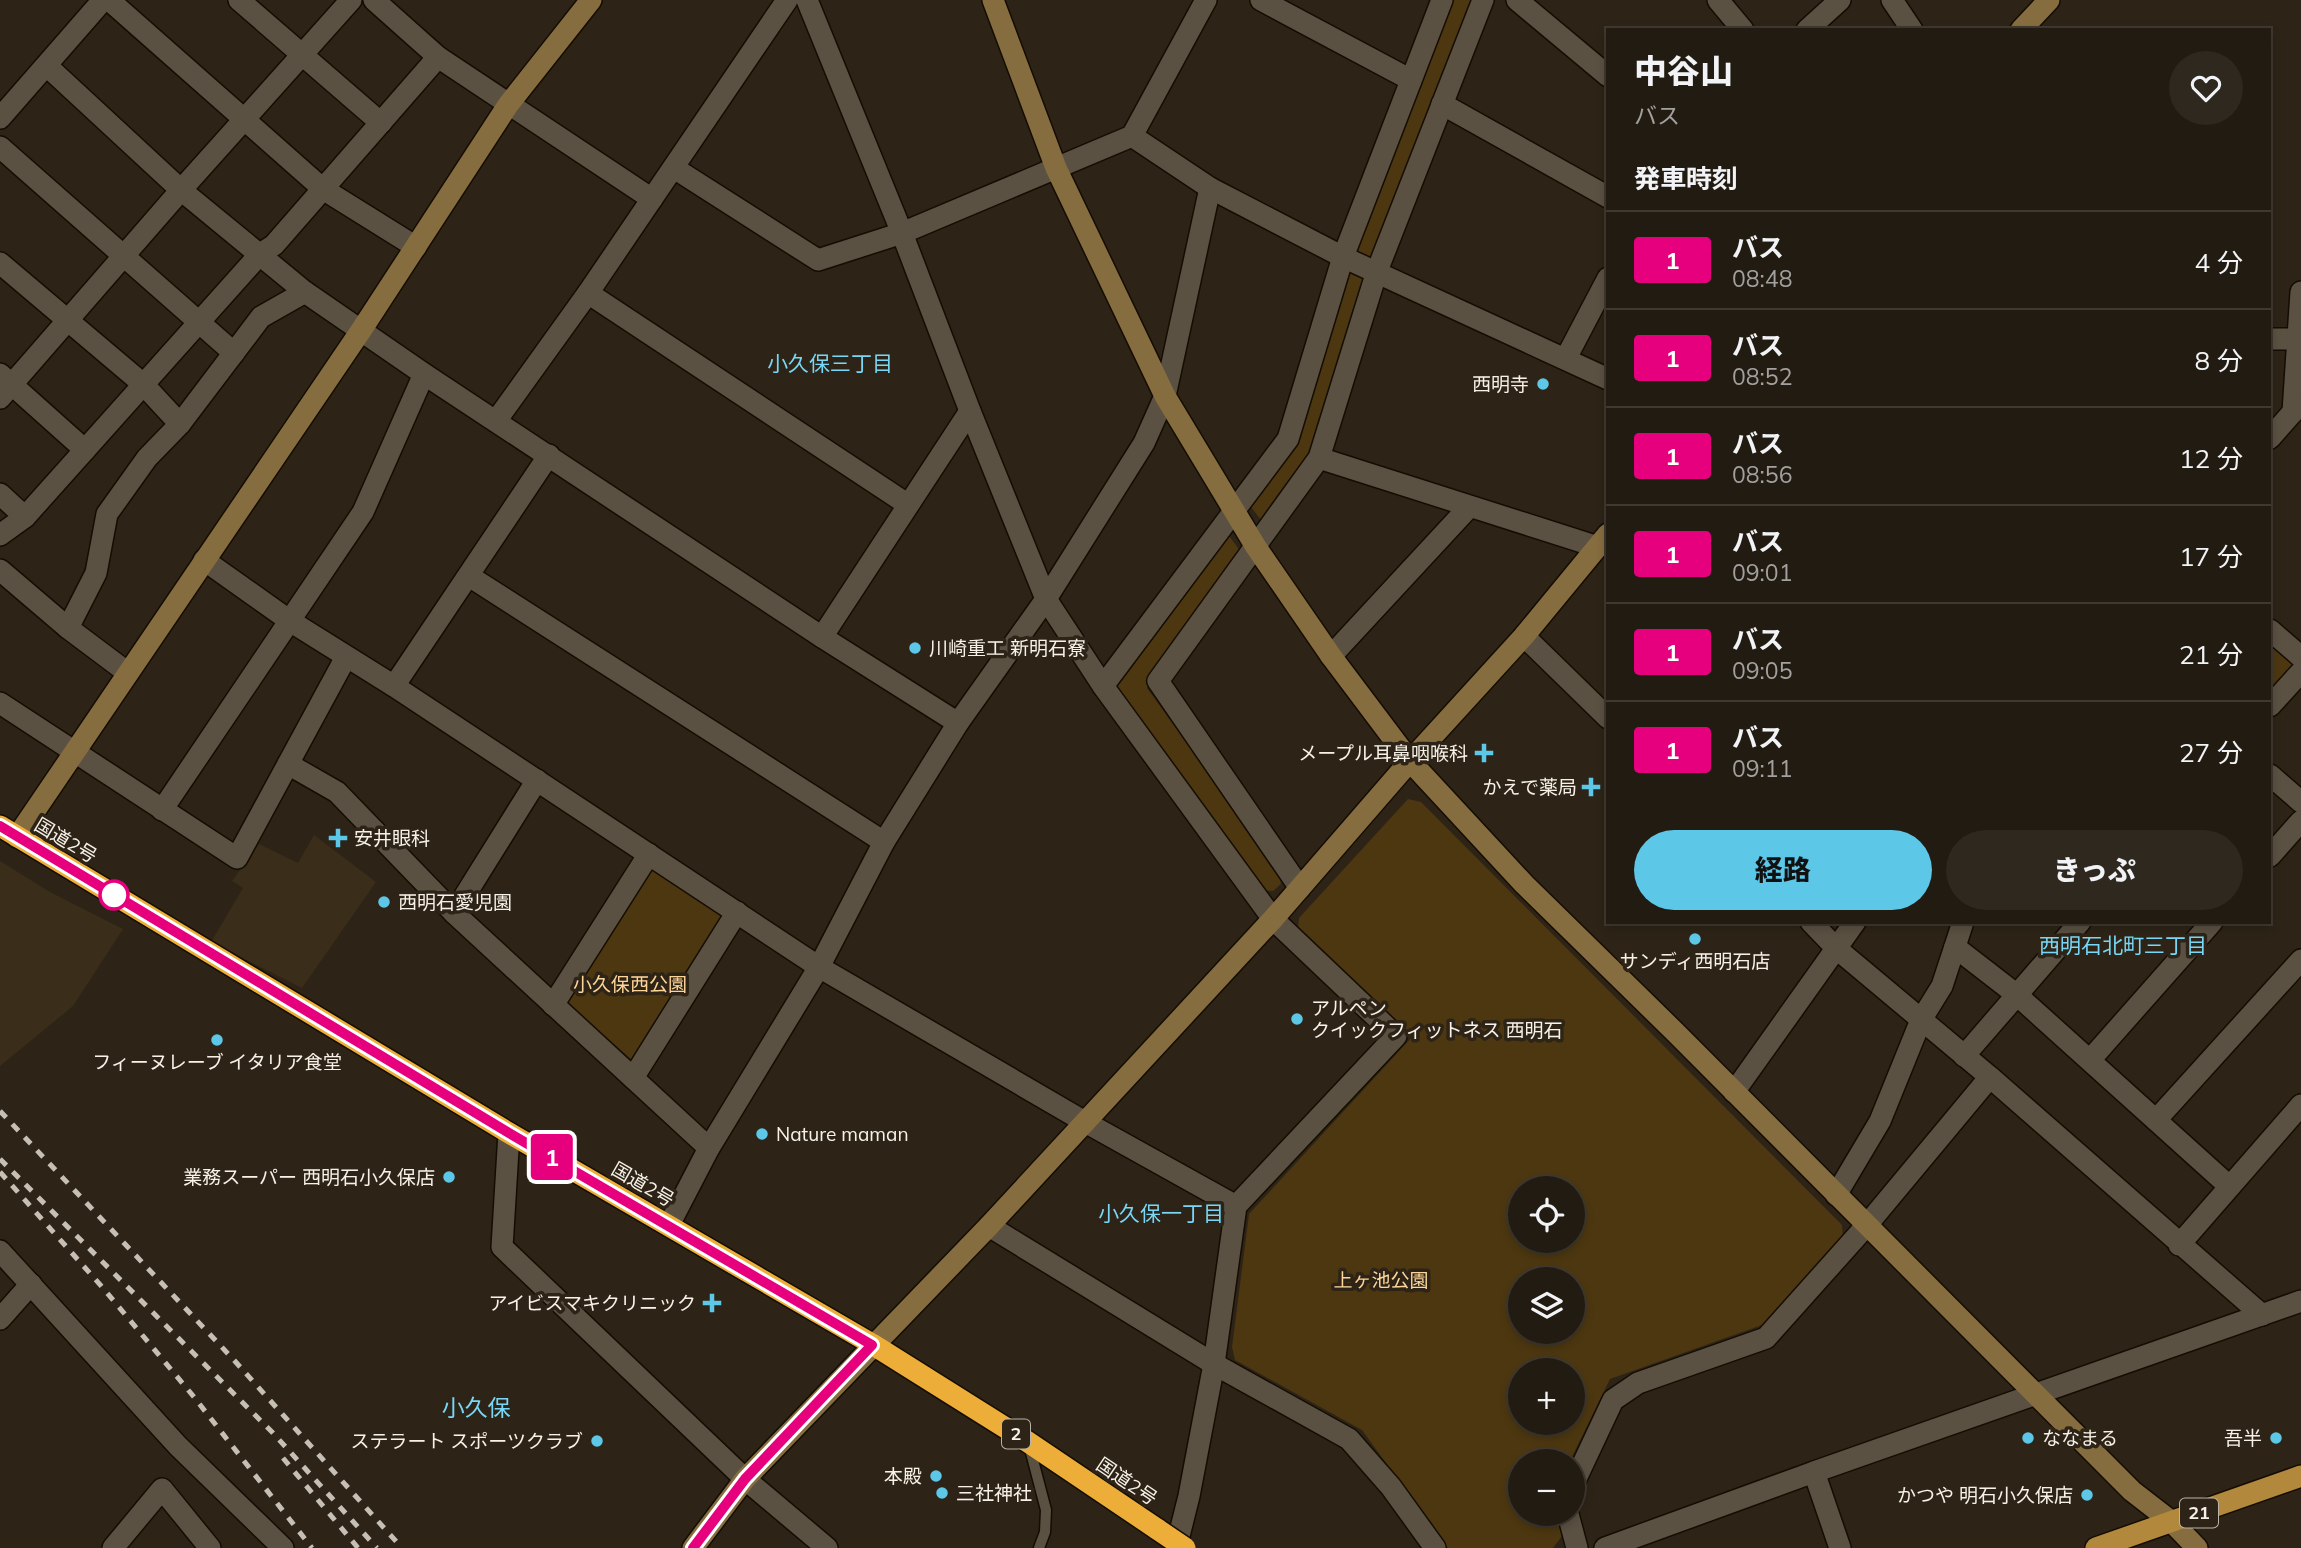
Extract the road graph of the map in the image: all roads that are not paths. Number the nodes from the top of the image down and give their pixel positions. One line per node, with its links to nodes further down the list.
1 (103, 0): 25 (street)
2 (109, 0): 31 (street)
3 (239, 0): 23 (street)
4 (351, 0): 23 (street)
5 (591, 0): 29 (street)
6 (788, 0): 35 (street)
7 (807, 0): 42 (street)
8 (993, 0): 36 (street)
9 (1206, 0): 33 (street)
10 (1261, 0): 27 (street)
11 (1442, 0): 27 (street)
12 (1483, 0): 28 (street)
13 (1517, 0): 26 (street)
14 (1718, 0): 19 (street)
15 (1840, 0): 20 (street)
16 (1892, 0): 21 (street)
17 (2049, 0): 22 (street)
18 (388, 4): 24 (street)
19 (1741, 28)
20 (1809, 28)
21 (1911, 28)
22 (2023, 28)
23 (301, 56): 31 (street); 32 (street)
24 (438, 57): 29 (street); 32 (street)
25 (47, 66): 30 (street); 39 (street)
26 (1606, 74)
27 (1411, 80): 46 (street)
28 (1442, 104): 40 (street); 48 (street)
29 (508, 105): 41 (street); 43 (street)
30 (0, 118)
31 (245, 118): 38 (street); 39 (street)
32 (381, 123): 38 (street)
33 (1132, 136): 36 (street); 37 (street)
34 (0, 147): 45 (street)
35 (674, 168): 41 (street); 42 (street)
36 (1056, 168): 42 (street); 64 (street)
37 (1210, 188): 46 (street); 64 (street)
38 (323, 189): 43 (street); 44 (street)
39 (181, 190): 44 (street); 45 (street)
40 (1606, 196)
41 (652, 199): 52 (street)
42 (902, 233): 66 (street)
43 (416, 247): 55 (street)
44 (260, 254): 50 (street); 54 (street)
45 (124, 256): 53 (street); 54 (street)
46 (1343, 257): 48 (street); 76 (street)
47 (0, 263): 53 (street)
48 (1377, 271): 59 (street); 72 (street)
49 (1606, 282): 59 (street)
50 (305, 292): 55 (street); 58 (street)
51 (2301, 292): 57 (street)
52 (588, 293): 67 (street); 74 (street)
53 (68, 321): 62 (street); 63 (street)
54 (199, 322): 58 (street); 62 (street)
55 (362, 329): 60 (street); 81 (street)
56 (2271, 339): 57 (street)
57 (2298, 339): 65 (street)
58 (234, 353): 68 (street)
59 (1566, 358): 61 (street)
60 (424, 374): 67 (street); 85 (street)
61 (1606, 378)
62 (143, 384): 68 (street); 70 (street)
63 (4, 385): 70 (street)
64 (1165, 396): 76 (street); 84 (street)
65 (2297, 407): 69 (street)
66 (970, 411): 74 (street); 84 (street)
67 (496, 421): 71 (street)
68 (180, 424): 86 (street)
69 (2271, 437)
70 (85, 450): 77 (street)
71 (550, 455): 83 (street); 89 (street)
72 (1319, 458): 75 (street); 80 (street)
73 (0, 495): 77 (street)
74 (907, 504): 89 (street)
75 (1469, 507): 79 (street); 90 (street)
76 (1234, 512): 80 (street); 96 (street)
77 (25, 517): 78 (street)
78 (0, 535)
79 (1603, 541): 88 (street)
80 (1256, 547): 90 (street); 113 (street)
81 (204, 560): 85 (street); 94 (street)
82 (0, 570): 86 (street)
83 (469, 576): 95 (street); 110 (street)
84 (1046, 599): 96 (street); 100 (street)
85 (290, 621): 91 (street); 107 (street)
86 (68, 628): 94 (street)
87 (2271, 631): 92 (street)
88 (1524, 636): 99 (street); 102 (street)
89 (822, 637): 100 (street)
90 (1331, 656): 102 (street)
91 (346, 657): 95 (street); 103 (street)
92 (2301, 657)
93 (2301, 672): 98 (street)
94 (128, 673): 101 (street)
95 (394, 686): 105 (street)
96 (1103, 686): 116 (street)
97 (0, 703): 101 (street)
98 (2271, 705)
99 (1606, 716)
100 (958, 723): 110 (street)
101 (74, 753): 107 (street); 109 (street)
102 (1410, 761): 113 (street); 133 (street)
103 (288, 764): 107 (street); 115 (street)
104 (2271, 776): 106 (street)
105 (537, 780): 111 (street); 115 (street)
106 (2301, 802)
107 (162, 810)
108 (2301, 821): 112 (street)
109 (9, 832): 137 (highway, 国道2号 / 2)
110 (884, 842): 125 (street)
111 (649, 854): 114 (street); 127 (street)
112 (2271, 855)
113 (1300, 888): 116 (street)
114 (737, 912): 125 (street); 132 (street)
115 (454, 913): 127 (street)
116 (1273, 919): 136 (street); 141 (street)
117 (1813, 924): 123 (street)
118 (1854, 924): 123 (street)
119 (1962, 924): 122 (street)
120 (2078, 924): 126 (street)
121 (2210, 924): 130 (street)
122 (1955, 947): 126 (street); 128 (street)
123 (1837, 949): 128 (street); 133 (street)
124 (2301, 960): 135 (street)
125 (820, 967): 136 (street); 138 (street)
126 (2017, 995): 129 (street); 130 (street)
127 (553, 1004): 132 (street)
128 (1921, 1020): 129 (street); 140 (street)
129 (1964, 1056): 131 (street)
130 (2090, 1060): 135 (street)
131 (1990, 1077): 144 (street); 145 (street)
132 (633, 1078): 138 (street)
133 (1734, 1092): 140 (street)
134 (2301, 1105): 139 (street)
135 (2156, 1120): 139 (street)
136 (1085, 1122): 141 (street); 143 (street)
137 (509, 1133): 142 (highway, 国道2号 / 2); 158 (street)
138 (709, 1148): 142 (street)
139 (2229, 1186): 145 (street)
140 (1836, 1195): 144 (street)
141 (1236, 1206): 152 (street)
142 (669, 1225): 151 (highway, 国道2号 / 2)
143 (989, 1226): 151 (street); 152 (street)
144 (1866, 1226): 153 (street); 155 (street)
145 (2179, 1244): 149 (street)
146 (0, 1251): 147 (street)
147 (31, 1284): 150 (street); 163 (street)
148 (2301, 1301): 149 (street)
149 (2262, 1315): 153 (street)
150 (0, 1319)
151 (872, 1345): 154 (highway, 国道2号 / 2); 158 (street)
152 (1214, 1364): 167 (street); 169 (street)
153 (2036, 1393): 156 (street); 159 (street)
154 (1028, 1442): 166 (lane); 168 (highway, 国道2号 / 2, bridge)
155 (1585, 1460)
156 (1814, 1472): 171 (street); 172 (street)
157 (2301, 1476): 159 (main road, 21)
158 (745, 1479): 164 (street); 165 (street)
159 (2172, 1522): 173 (main road, 21); 174 (street)
160 (1571, 1526): 170 (street)
161 (113, 1548): 162 (street)
162 (210, 1548)
163 (283, 1548)
164 (693, 1548)
165 (827, 1548)
166 (1039, 1548)
167 (1175, 1548)
168 (1185, 1548)
169 (1435, 1548)
170 (1577, 1548)
171 (1605, 1548)
172 (1840, 1548)
173 (2096, 1548)
174 (2197, 1548)

